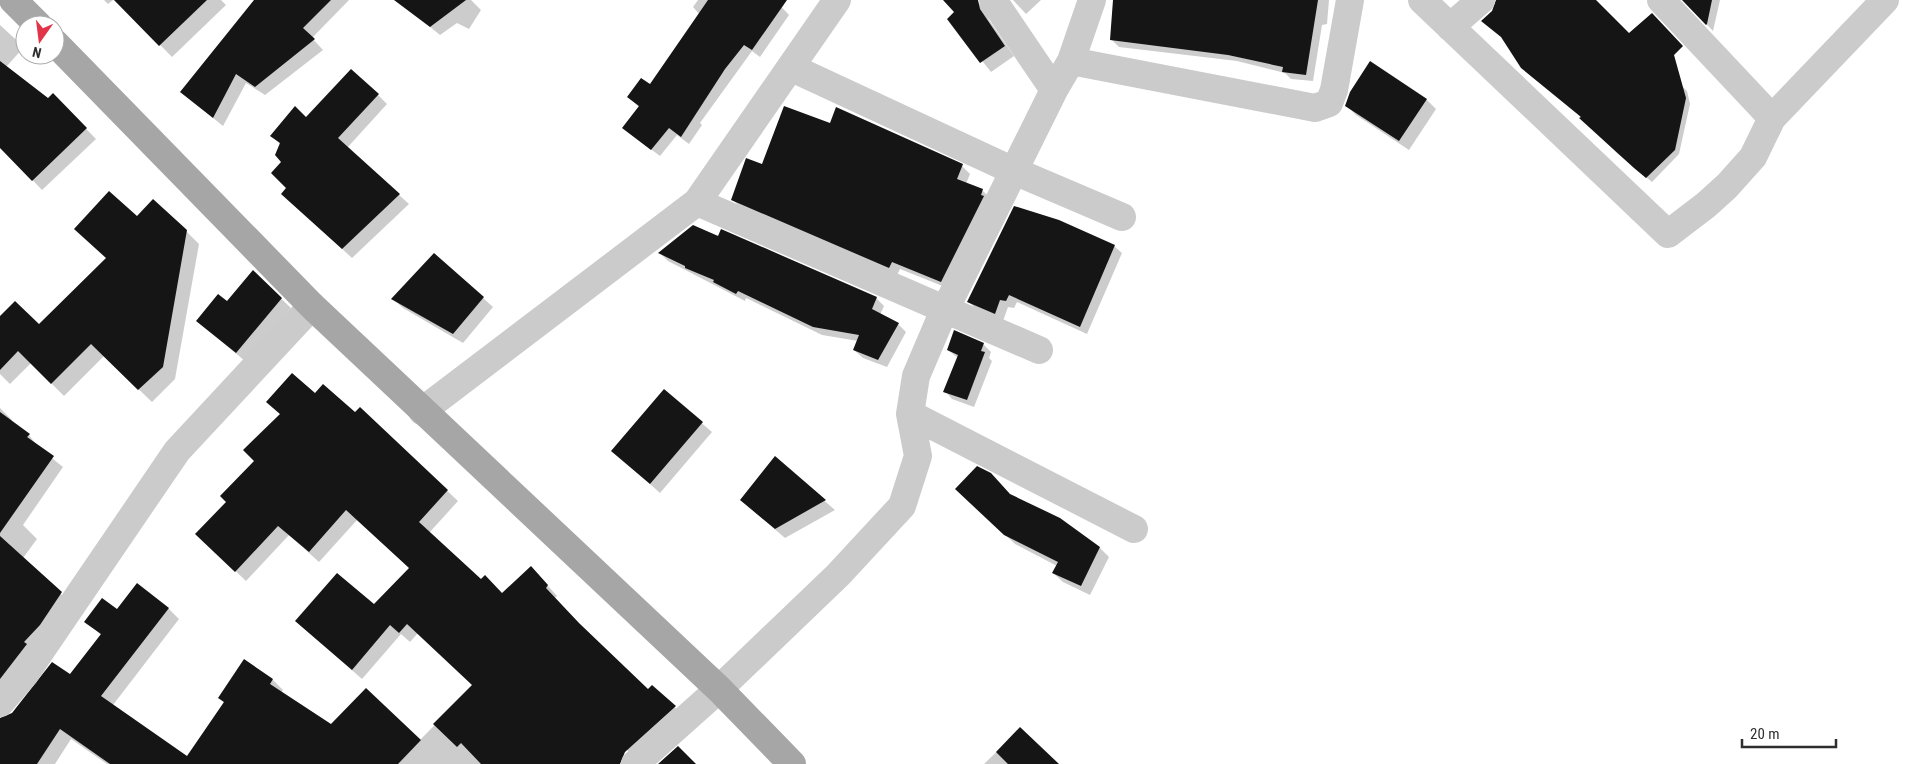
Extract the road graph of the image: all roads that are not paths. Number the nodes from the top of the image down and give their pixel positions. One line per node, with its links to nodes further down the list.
1 (13, 0): 10 (main road)
2 (837, 0): 14 (street)
3 (993, 0): 15 (street)
4 (1092, 0): 13 (street)
5 (1350, 0): 13 (street)
6 (1422, 0): 11 (street)
7 (1481, 0): 11 (street)
8 (1661, 0): 16 (street)
9 (1885, 0): 16 (street)
10 (28, 15)
11 (1450, 28): 16 (street)
12 (65, 53): 20 (main road)
13 (1071, 61): 15 (street)
14 (792, 68): 17 (street); 18 (street)
15 (1054, 90): 17 (street)
16 (1772, 118)
17 (1014, 171): 19 (street); 21 (street)
18 (697, 202): 21 (street); 23 (street)
19 (1122, 217)
20 (312, 306): 23 (main road); 27 (street)
21 (946, 308): 22 (street); 24 (street)
22 (1039, 350)
23 (422, 411): 26 (main road)
24 (910, 414): 25 (street); 26 (street)
25 (1134, 529)
26 (718, 689): 28 (street); 29 (main road)
27 (0, 703)
28 (635, 764)
29 (792, 764)

